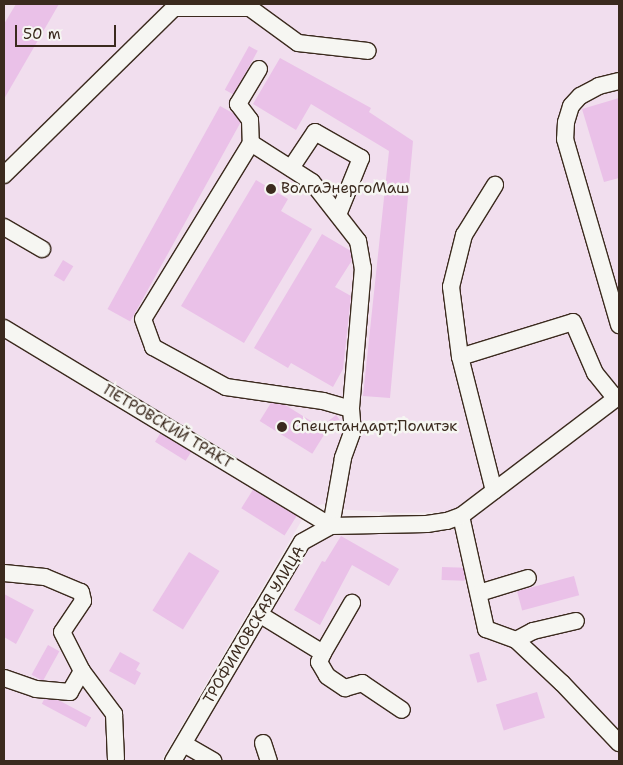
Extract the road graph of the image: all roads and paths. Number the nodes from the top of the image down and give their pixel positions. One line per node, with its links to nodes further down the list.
1 (174, 6): 2 (street); 7 (street)
2 (368, 51)
3 (259, 69): 5 (street)
4 (619, 81): 12 (street)
5 (251, 143): 6 (street); 17 (street)
6 (291, 168): 9 (street); 9 (street)
7 (4, 175)
8 (495, 186): 15 (street)
9 (338, 215): 17 (street)
10 (4, 228): 11 (street)
11 (42, 249)
12 (615, 294): 13 (street)
13 (619, 324)
14 (4, 328): 20 (street, ПЕТРОВСКИЙ ТРАКТ)
15 (460, 358): 16 (street); 18 (street)
16 (617, 397): 18 (street, ТРОФИМОВСКАЯ УЛИЦА)
17 (351, 409): 20 (street)
18 (494, 491): 19 (street, ТРОФИМОВСКАЯ УЛИЦА)
19 (461, 516): 20 (street, ТРОФИМОВСКАЯ УЛИЦА); 23 (street)
20 (331, 526): 25 (street, ТРОФИМОВСКАЯ УЛИЦА)
21 (4, 573): 29 (street)
22 (528, 578): 23 (street)
23 (479, 593): 27 (street)
24 (352, 603): 28 (street)
25 (259, 614): 28 (street); 33 (street, ТРОФИМОВСКАЯ УЛИЦА)
26 (576, 621): 27 (street)
27 (516, 640): 34 (street)
28 (323, 653): 31 (street)
29 (82, 671): 30 (street); 35 (street)
30 (4, 678)
31 (402, 710)
32 (263, 743): 38 (street)
33 (184, 744): 36 (street, ТРОФИМОВСКАЯ УЛИЦА); 37 (street)
34 (619, 744)
35 (116, 759)
36 (173, 761)
37 (214, 761)
38 (269, 761)

